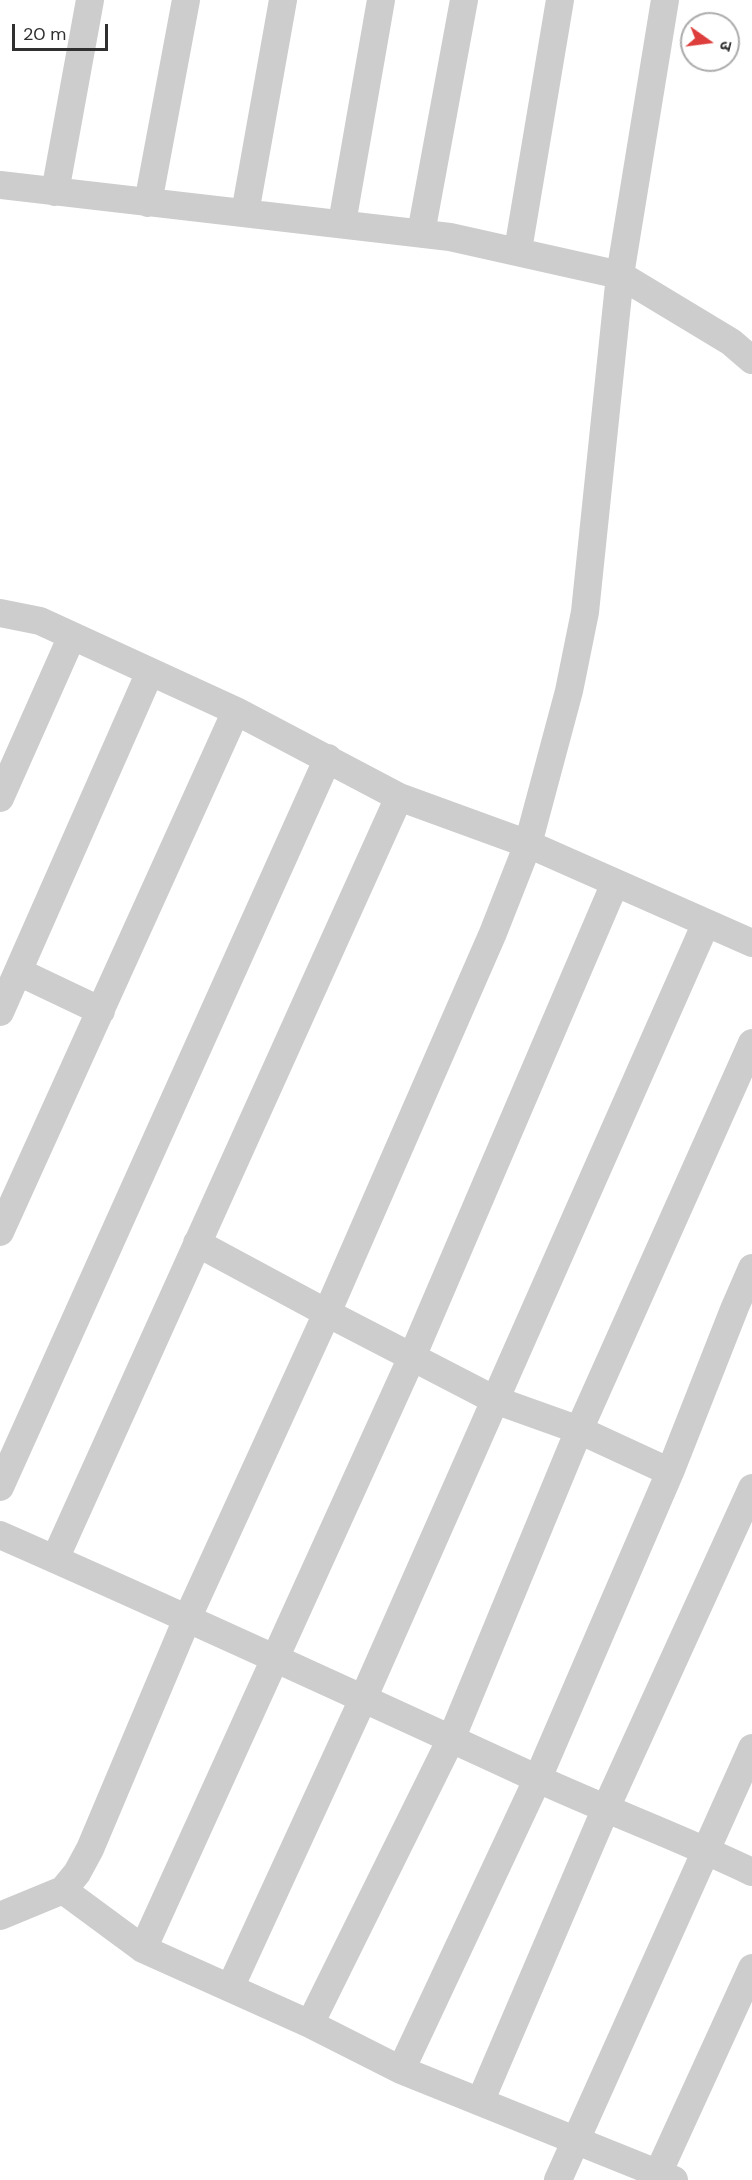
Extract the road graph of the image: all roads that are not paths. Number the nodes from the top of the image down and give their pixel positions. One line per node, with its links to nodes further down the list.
1 (90, 0): 9 (street)
2 (186, 0): 10 (street)
3 (283, 0): 11 (street)
4 (381, 0): 12 (street)
5 (464, 0): 13 (street)
6 (560, 0): 14 (street)
7 (664, 0): 15 (street)
8 (0, 185): 9 (street)
9 (55, 192): 10 (street)
10 (148, 203): 11 (street)
11 (244, 213): 12 (street)
12 (342, 223): 13 (street)
13 (421, 233): 14 (street)
14 (518, 250): 15 (street)
15 (620, 275): 16 (street); 24 (street)
16 (752, 360)
17 (0, 613): 18 (street)
18 (72, 636): 19 (street); 23 (street)
19 (150, 672): 20 (street); 28 (street)
20 (236, 711): 21 (street); 29 (street)
21 (328, 758): 22 (street); 41 (street)
22 (399, 797): 24 (street); 33 (street)
23 (0, 798)
24 (528, 844): 25 (street); 36 (street)
25 (615, 883): 26 (street); 37 (street)
26 (706, 923): 27 (street); 38 (street)
27 (752, 943)
28 (19, 970): 29 (street); 30 (street)
29 (100, 1011): 32 (street)
30 (0, 1012)
31 (752, 1043): 39 (street)
32 (0, 1232)
33 (197, 1243): 36 (street); 44 (street)
34 (752, 1268): 35 (street)
35 (743, 1311): 40 (street)
36 (327, 1313): 37 (street); 45 (street)
37 (412, 1357): 38 (street); 46 (street)
38 (495, 1400): 39 (street); 47 (street)
39 (579, 1430): 40 (street); 48 (street)
40 (670, 1472): 50 (street)
41 (0, 1487)
42 (752, 1488): 51 (street)
43 (0, 1535): 44 (street)
44 (55, 1559): 45 (street)
45 (187, 1618): 46 (street); 54 (street)
46 (275, 1659): 47 (street); 56 (street)
47 (363, 1699): 48 (street); 58 (street)
48 (452, 1737): 50 (street); 59 (street)
49 (752, 1748): 52 (street)
50 (538, 1778): 51 (street); 60 (street)
51 (606, 1808): 52 (street); 61 (street)
52 (705, 1850): 53 (street); 62 (street)
53 (752, 1872)
54 (63, 1890): 55 (street); 56 (street)
55 (0, 1916)
56 (144, 1949): 58 (street)
57 (752, 1968): 63 (street)
58 (230, 1988): 59 (street)
59 (310, 2024): 60 (street)
60 (401, 2070): 61 (street)
61 (480, 2102): 62 (street)
62 (576, 2141): 63 (street); 64 (street)
63 (662, 2178)
64 (558, 2180)

